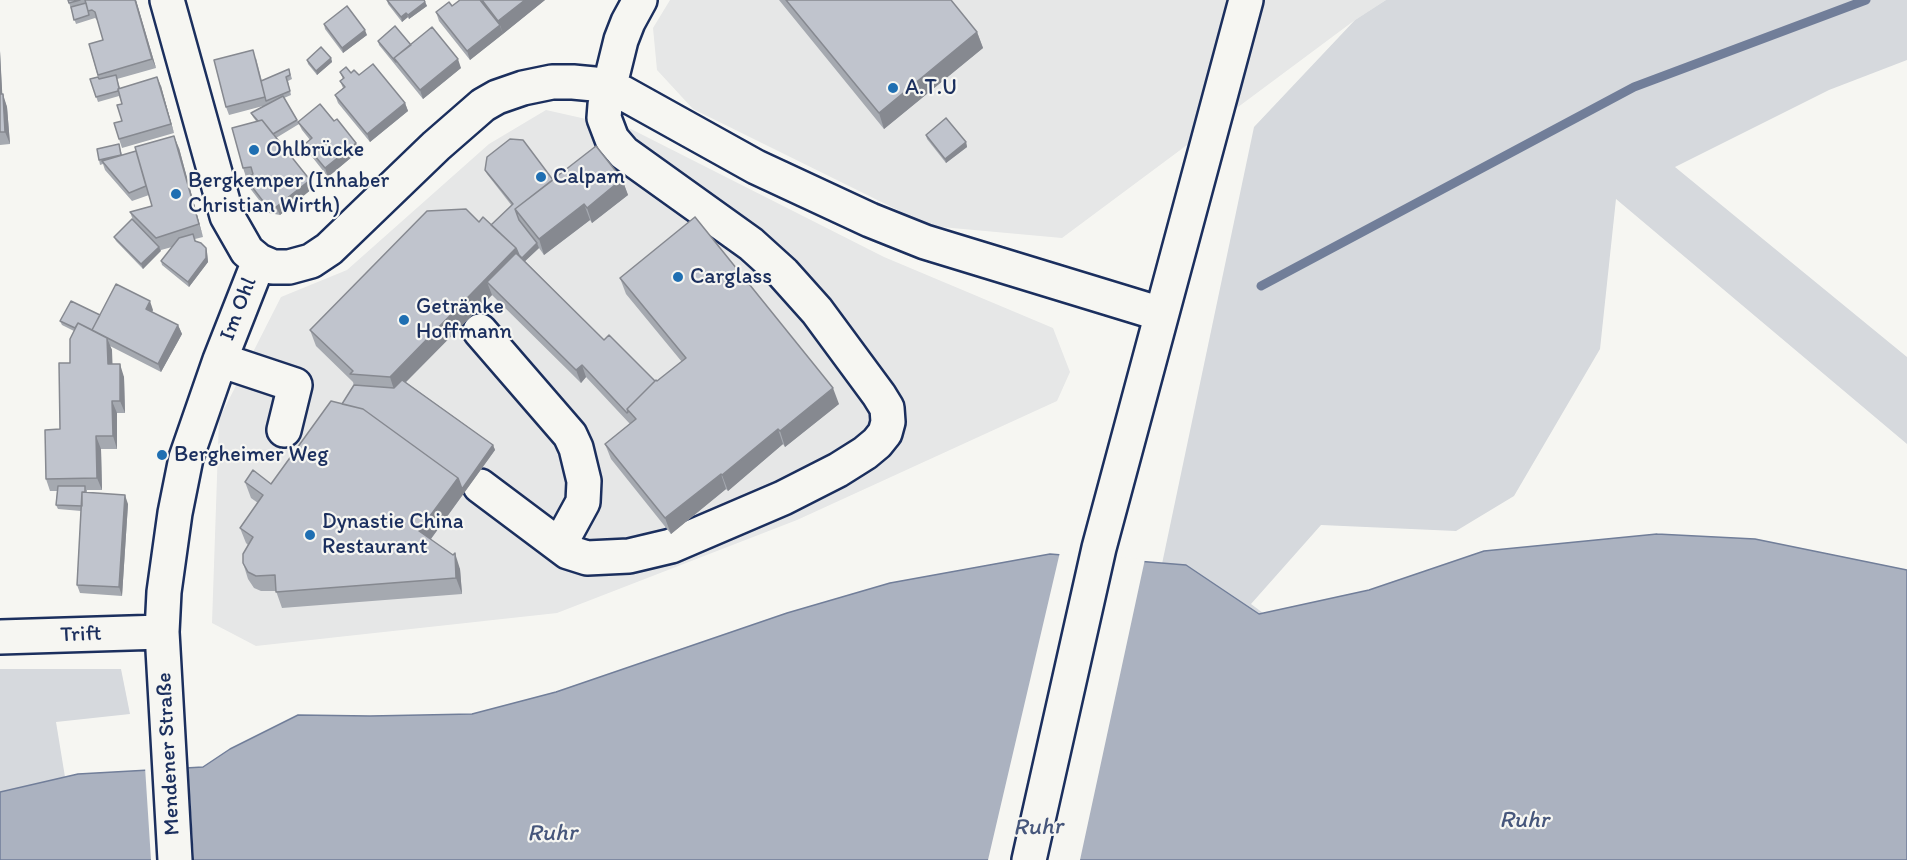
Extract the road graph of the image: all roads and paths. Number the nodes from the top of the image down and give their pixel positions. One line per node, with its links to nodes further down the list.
1 (167, 0): 5 (street)
2 (640, 0): 4 (street)
3 (1246, 0): 6 (street)
4 (610, 88): 5 (street, Im Ohl); 6 (street, Im Ohl); 11 (street)
5 (258, 261): 8 (street, Im Ohl)
6 (1161, 314): 15 (street)
7 (480, 331): 11 (street)
8 (220, 360): 9 (street); 13 (street, Im Ohl)
9 (284, 430)
10 (480, 486): 11 (street)
11 (564, 547)
12 (0, 637): 13 (street, Trift)
13 (163, 640): 14 (street, Mendener Straße)
14 (175, 860)
15 (1029, 860)

